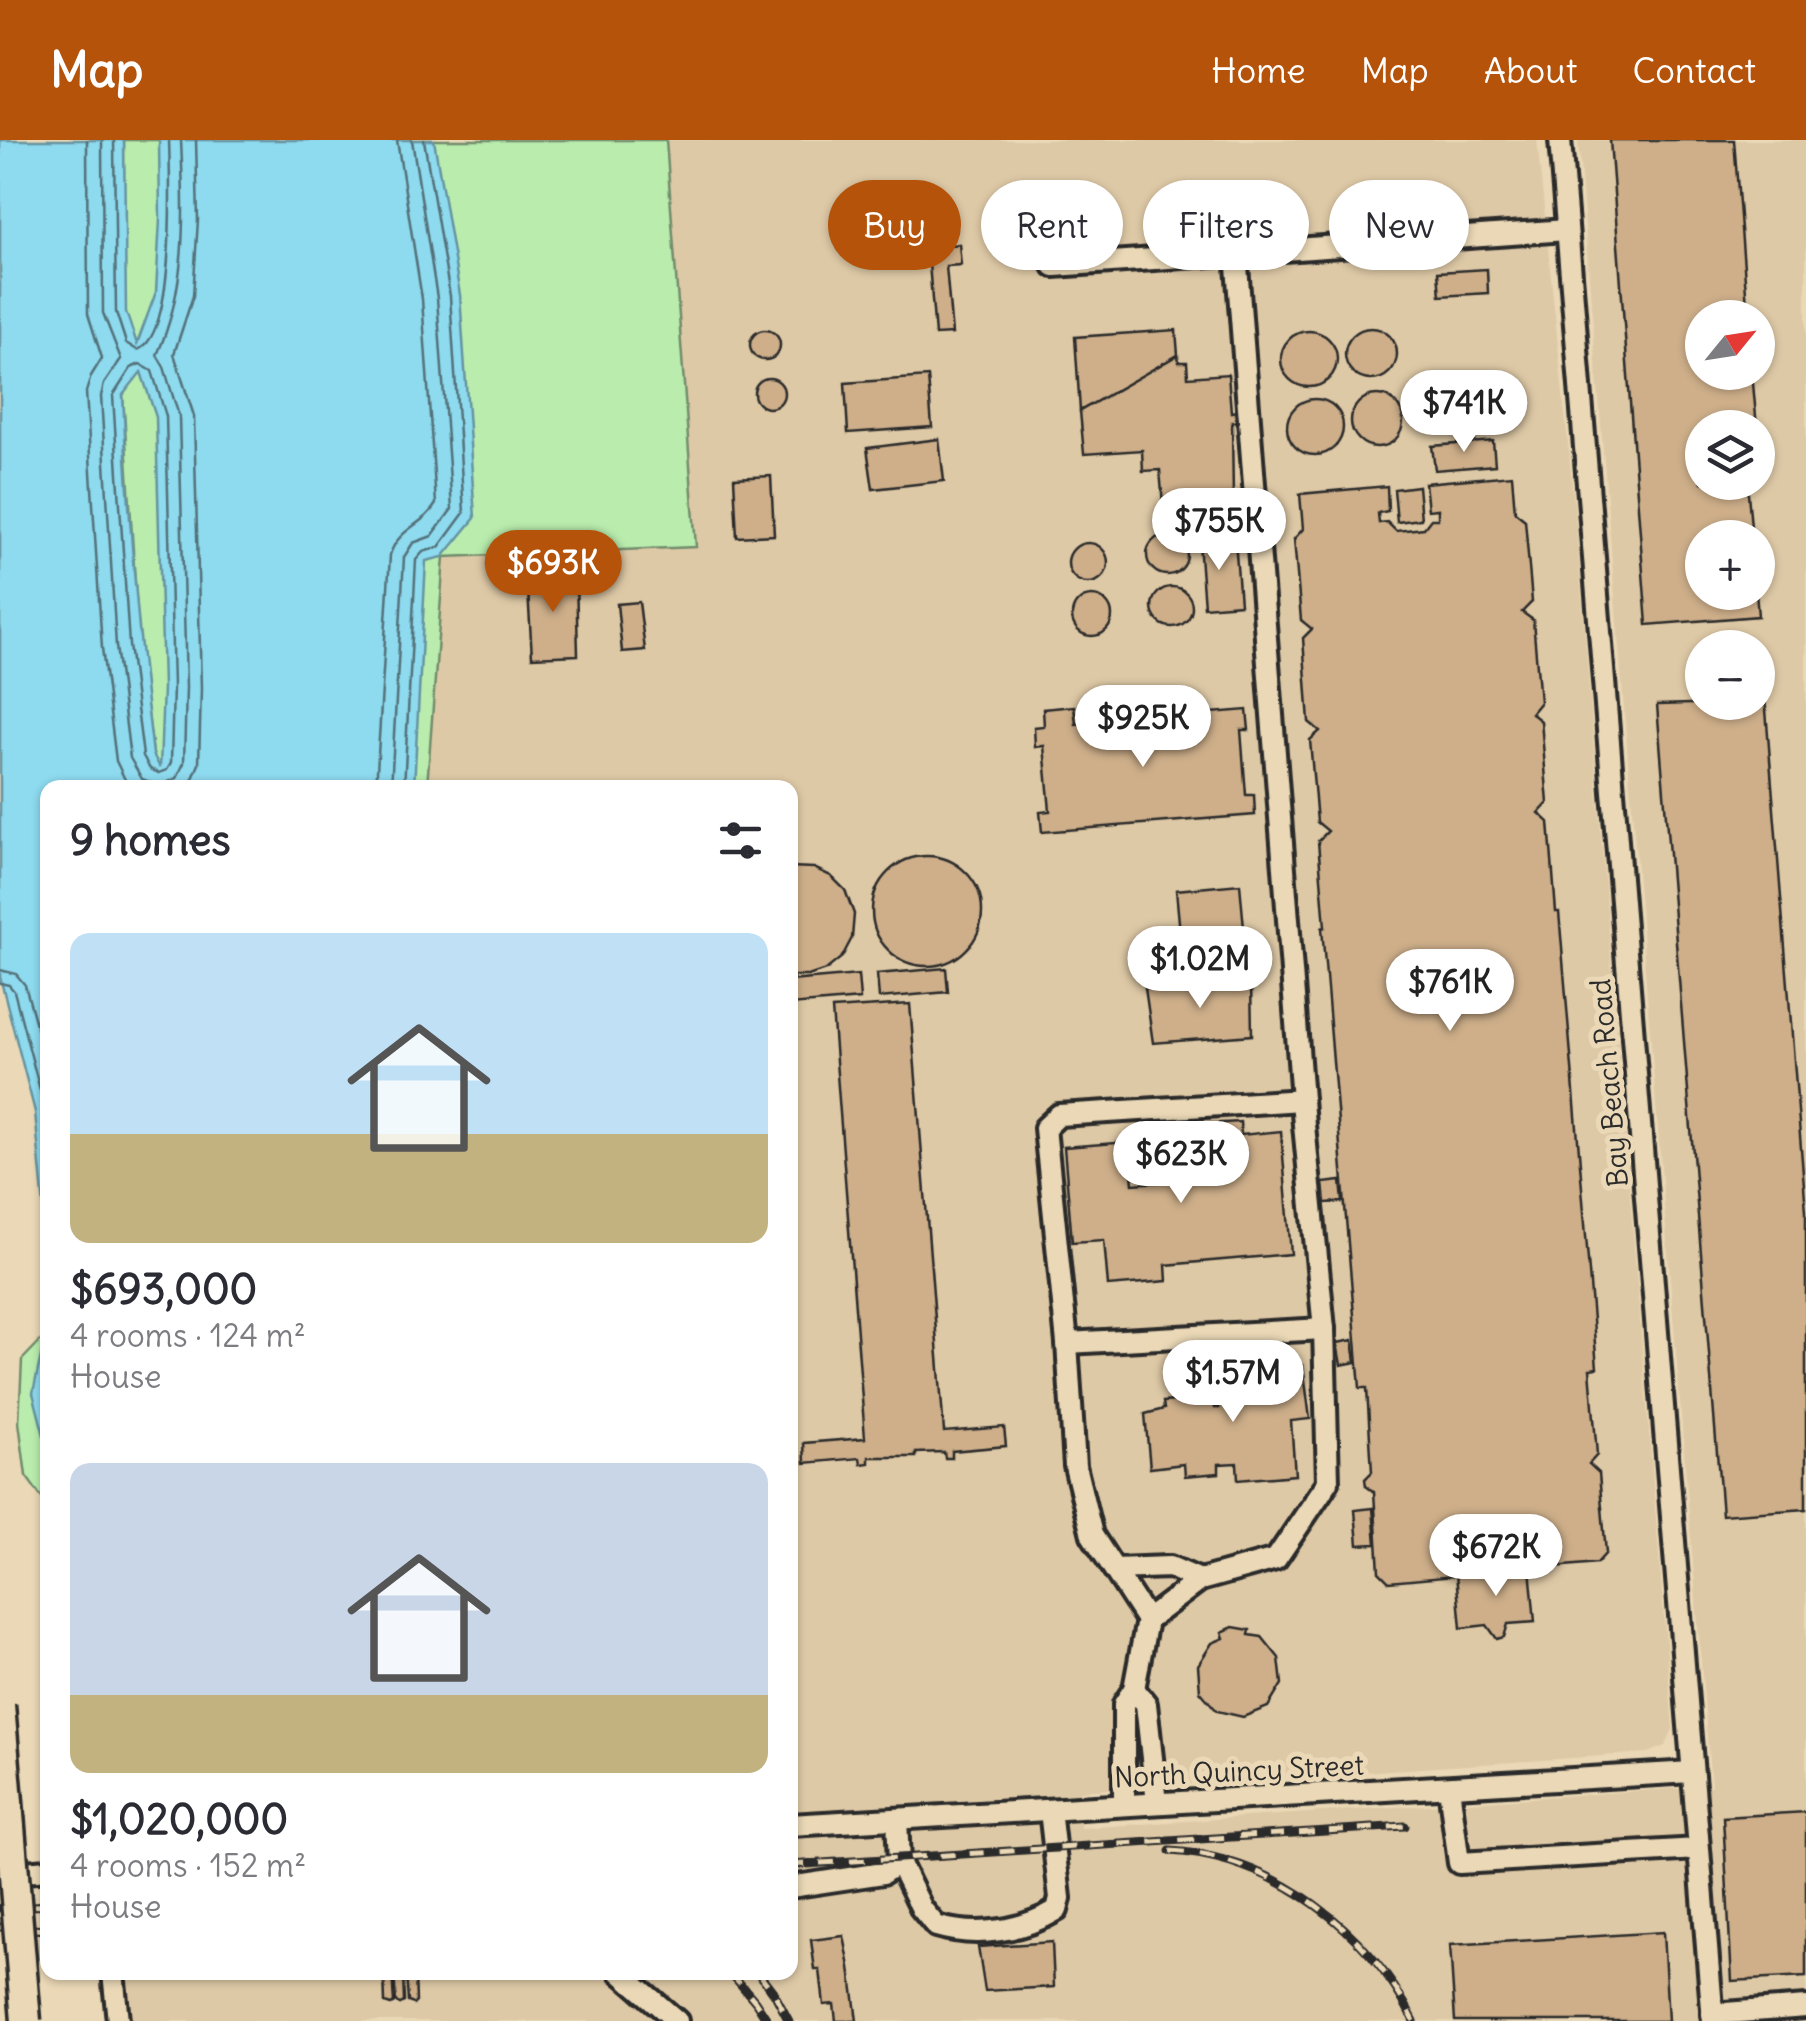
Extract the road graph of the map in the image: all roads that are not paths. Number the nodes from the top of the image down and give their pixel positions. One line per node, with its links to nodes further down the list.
1 (1560, 140): 2 (street, Bay Beach Road)
2 (1568, 230): 3 (street); 13 (street, Bay Beach Road)
3 (1309, 248)
4 (1237, 270): 5 (street)
5 (1302, 1100): 6 (street); 7 (street)
6 (1324, 1329): 7 (street); 9 (street)
7 (1067, 1343): 8 (street)
8 (1114, 1569): 9 (street); 10 (street)
9 (1200, 1580): 10 (street)
10 (1147, 1620): 11 (street)
11 (1134, 1689): 15 (street); 16 (street)
12 (0, 1705): 29 (highway, bridge)
13 (1692, 1772): 14 (street, North Quincy Street); 20 (street, Bay Beach Road)
14 (1449, 1787): 15 (street, North Quincy Street); 20 (street)
15 (1157, 1804): 16 (street, North Quincy Street)
16 (1124, 1806): 17 (street, North Quincy Street)
17 (1050, 1810): 18 (street, North Quincy Street); 21 (street)
18 (897, 1818): 19 (street, North Quincy Street); 21 (street)
19 (798, 1824)
20 (1698, 1849): 28 (street, Bay Beach Road)
21 (899, 1862): 24 (street)
22 (40, 1871): 23 (street)
23 (0, 1874)
24 (798, 1886)
25 (114, 1980): 30 (street)
26 (629, 1980): 31 (street)
27 (1806, 2007): 28 (street)
28 (1712, 2017)
29 (26, 2021)
30 (118, 2021)
31 (677, 2021)

